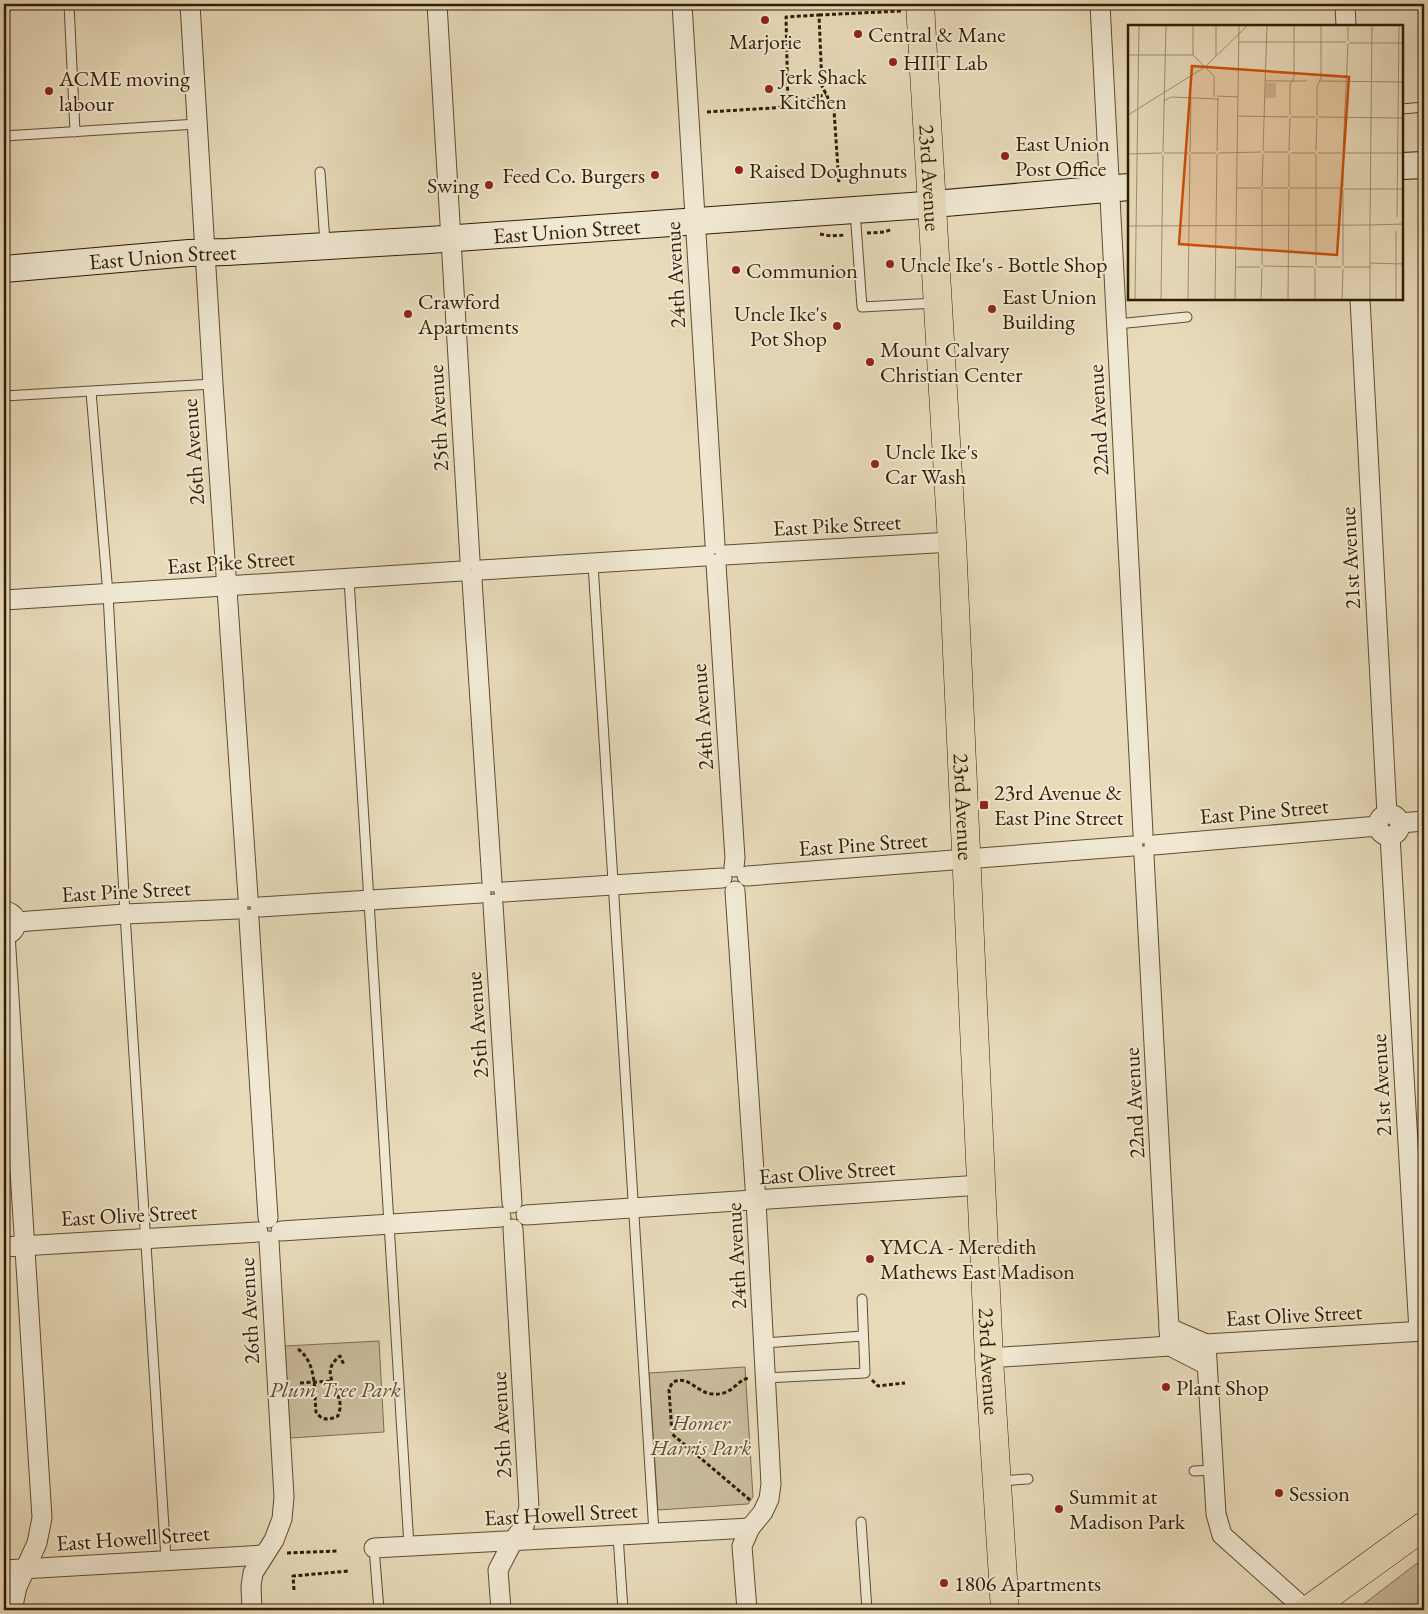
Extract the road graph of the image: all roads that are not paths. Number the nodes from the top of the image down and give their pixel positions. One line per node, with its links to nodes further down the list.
1 (69, 4): 12 (lane)
2 (190, 4): 11 (street, 26th Avenue)
3 (436, 4): 21 (street, 25th Avenue)
4 (682, 4): 20 (street, 24th Avenue)
5 (1100, 4): 17 (street, 22nd Avenue)
6 (1344, 4): 8 (street)
7 (913, 7): 18 (main road, 23rd Avenue)
8 (1346, 25)
9 (1424, 107): 10 (lane)
10 (1403, 109)
11 (197, 124): 12 (lane); 23 (street, 26th Avenue)
12 (76, 132): 13 (lane)
13 (4, 136)
14 (1424, 164): 15 (main road)
15 (1403, 166)
16 (320, 172): 22 (lane)
17 (1119, 187): 18 (main road, East Union Street); 28 (street, 22nd Avenue)
18 (932, 204): 19 (main road, East Union Street); 26 (main road, 23rd Avenue)
19 (855, 210): 20 (main road, East Union Street); 26 (lane)
20 (696, 221): 21 (main road, East Union Street); 33 (street, 24th Avenue)
21 (451, 238): 22 (main road, East Union Street); 35 (street, 25th Avenue)
22 (325, 246): 23 (main road, East Union Street)
23 (206, 252): 24 (main road, East Union Street); 29 (street, 26th Avenue)
24 (4, 269)
25 (1360, 300): 41 (street, 21st Avenue)
26 (938, 303): 32 (main road, 23rd Avenue)
27 (1187, 317): 28 (lane)
28 (1117, 324): 42 (street, 22nd Avenue)
29 (213, 384): 30 (lane); 37 (street, 26th Avenue)
30 (91, 392): 31 (lane); 38 (lane)
31 (4, 396)
32 (952, 542): 33 (street, East Pike Street); 43 (main road, 23rd Avenue)
33 (715, 555): 34 (street, East Pike Street); 44 (street, 24th Avenue)
34 (593, 564): 35 (street, East Pike Street); 45 (lane)
35 (471, 570): 36 (street, East Pike Street); 46 (street, 25th Avenue)
36 (350, 578): 37 (street, East Pike Street); 47 (lane)
37 (226, 586): 38 (street, East Pike Street); 49 (street, 26th Avenue)
38 (108, 594): 39 (street, East Pike Street); 50 (lane)
39 (4, 600)
40 (1424, 821): 41 (street, East Pine Street)
41 (1389, 825): 42 (street, East Pine Street); 63 (street, 21st Avenue)
42 (1144, 845): 43 (street, East Pine Street); 62 (street, 22nd Avenue)
43 (965, 859): 44 (street, East Pine Street); 52 (main road, 23rd Avenue)
44 (735, 878): 45 (street, East Pine Street); 53 (street, 24th Avenue)
45 (614, 885): 46 (street, East Pine Street); 54 (lane)
46 (492, 893): 47 (street, East Pine Street); 55 (street, 25th Avenue)
47 (370, 900): 49 (street, East Pine Street); 56 (lane)
48 (4, 906): 51 (street)
49 (249, 908): 50 (street, East Pine Street); 57 (street, 26th Avenue)
50 (125, 914): 51 (street, East Pine Street); 58 (lane)
51 (7, 922): 59 (street)
52 (981, 1185): 53 (street, East Olive Street); 68 (main road, 23rd Avenue)
53 (756, 1201): 54 (street, East Olive Street); 65 (street, 24th Avenue)
54 (632, 1208): 55 (street, East Olive Street); 78 (lane)
55 (513, 1216): 56 (street, East Olive Street); 80 (street, 25th Avenue)
56 (390, 1223): 57 (street, East Olive Street); 81 (lane)
57 (269, 1231): 58 (street, East Olive Street); 83 (street, 26th Avenue)
58 (146, 1238): 59 (street, East Olive Street); 84 (lane)
59 (25, 1246): 60 (street, East Olive Street); 85 (street)
60 (4, 1247)
61 (862, 1299): 64 (lane)
62 (1169, 1328): 66 (street, East Olive Street); 67 (street, 22nd Avenue)
63 (1422, 1331): 66 (street, East Olive Street)
64 (864, 1336): 65 (lane); 70 (lane)
65 (764, 1342): 70 (street, 24th Avenue)
66 (1206, 1344): 69 (street)
67 (1170, 1346): 68 (street); 69 (street)
68 (989, 1358): 74 (main road, 23rd Avenue)
69 (1207, 1365): 71 (street)
70 (762, 1378): 77 (street, 24th Avenue)
71 (1214, 1470): 72 (lane); 95 (street)
72 (1194, 1471)
73 (1028, 1479): 74 (lane)
74 (997, 1481): 94 (main road, 23rd Avenue)
75 (861, 1522): 93 (lane)
76 (1424, 1526): 95 (main road)
77 (750, 1528): 78 (street, East Howell Street); 92 (street, 24th Avenue)
78 (654, 1533): 79 (street, East Howell Street)
79 (618, 1535): 80 (street, East Howell Street); 91 (lane)
80 (513, 1541): 81 (street, East Howell Street); 90 (street, 25th Avenue)
81 (409, 1546): 82 (street, East Howell Street)
82 (374, 1548): 89 (lane)
83 (264, 1554): 84 (street, East Howell Street); 88 (street, 26th Avenue)
84 (166, 1560): 85 (street, East Howell Street)
85 (24, 1569): 86 (street, East Howell Street); 87 (street)
86 (4, 1570)
87 (12, 1610)
88 (252, 1610)
89 (379, 1610)
90 (500, 1610)
91 (623, 1610)
92 (747, 1610)
93 (867, 1610)
94 (1005, 1610)
95 (1307, 1610)

